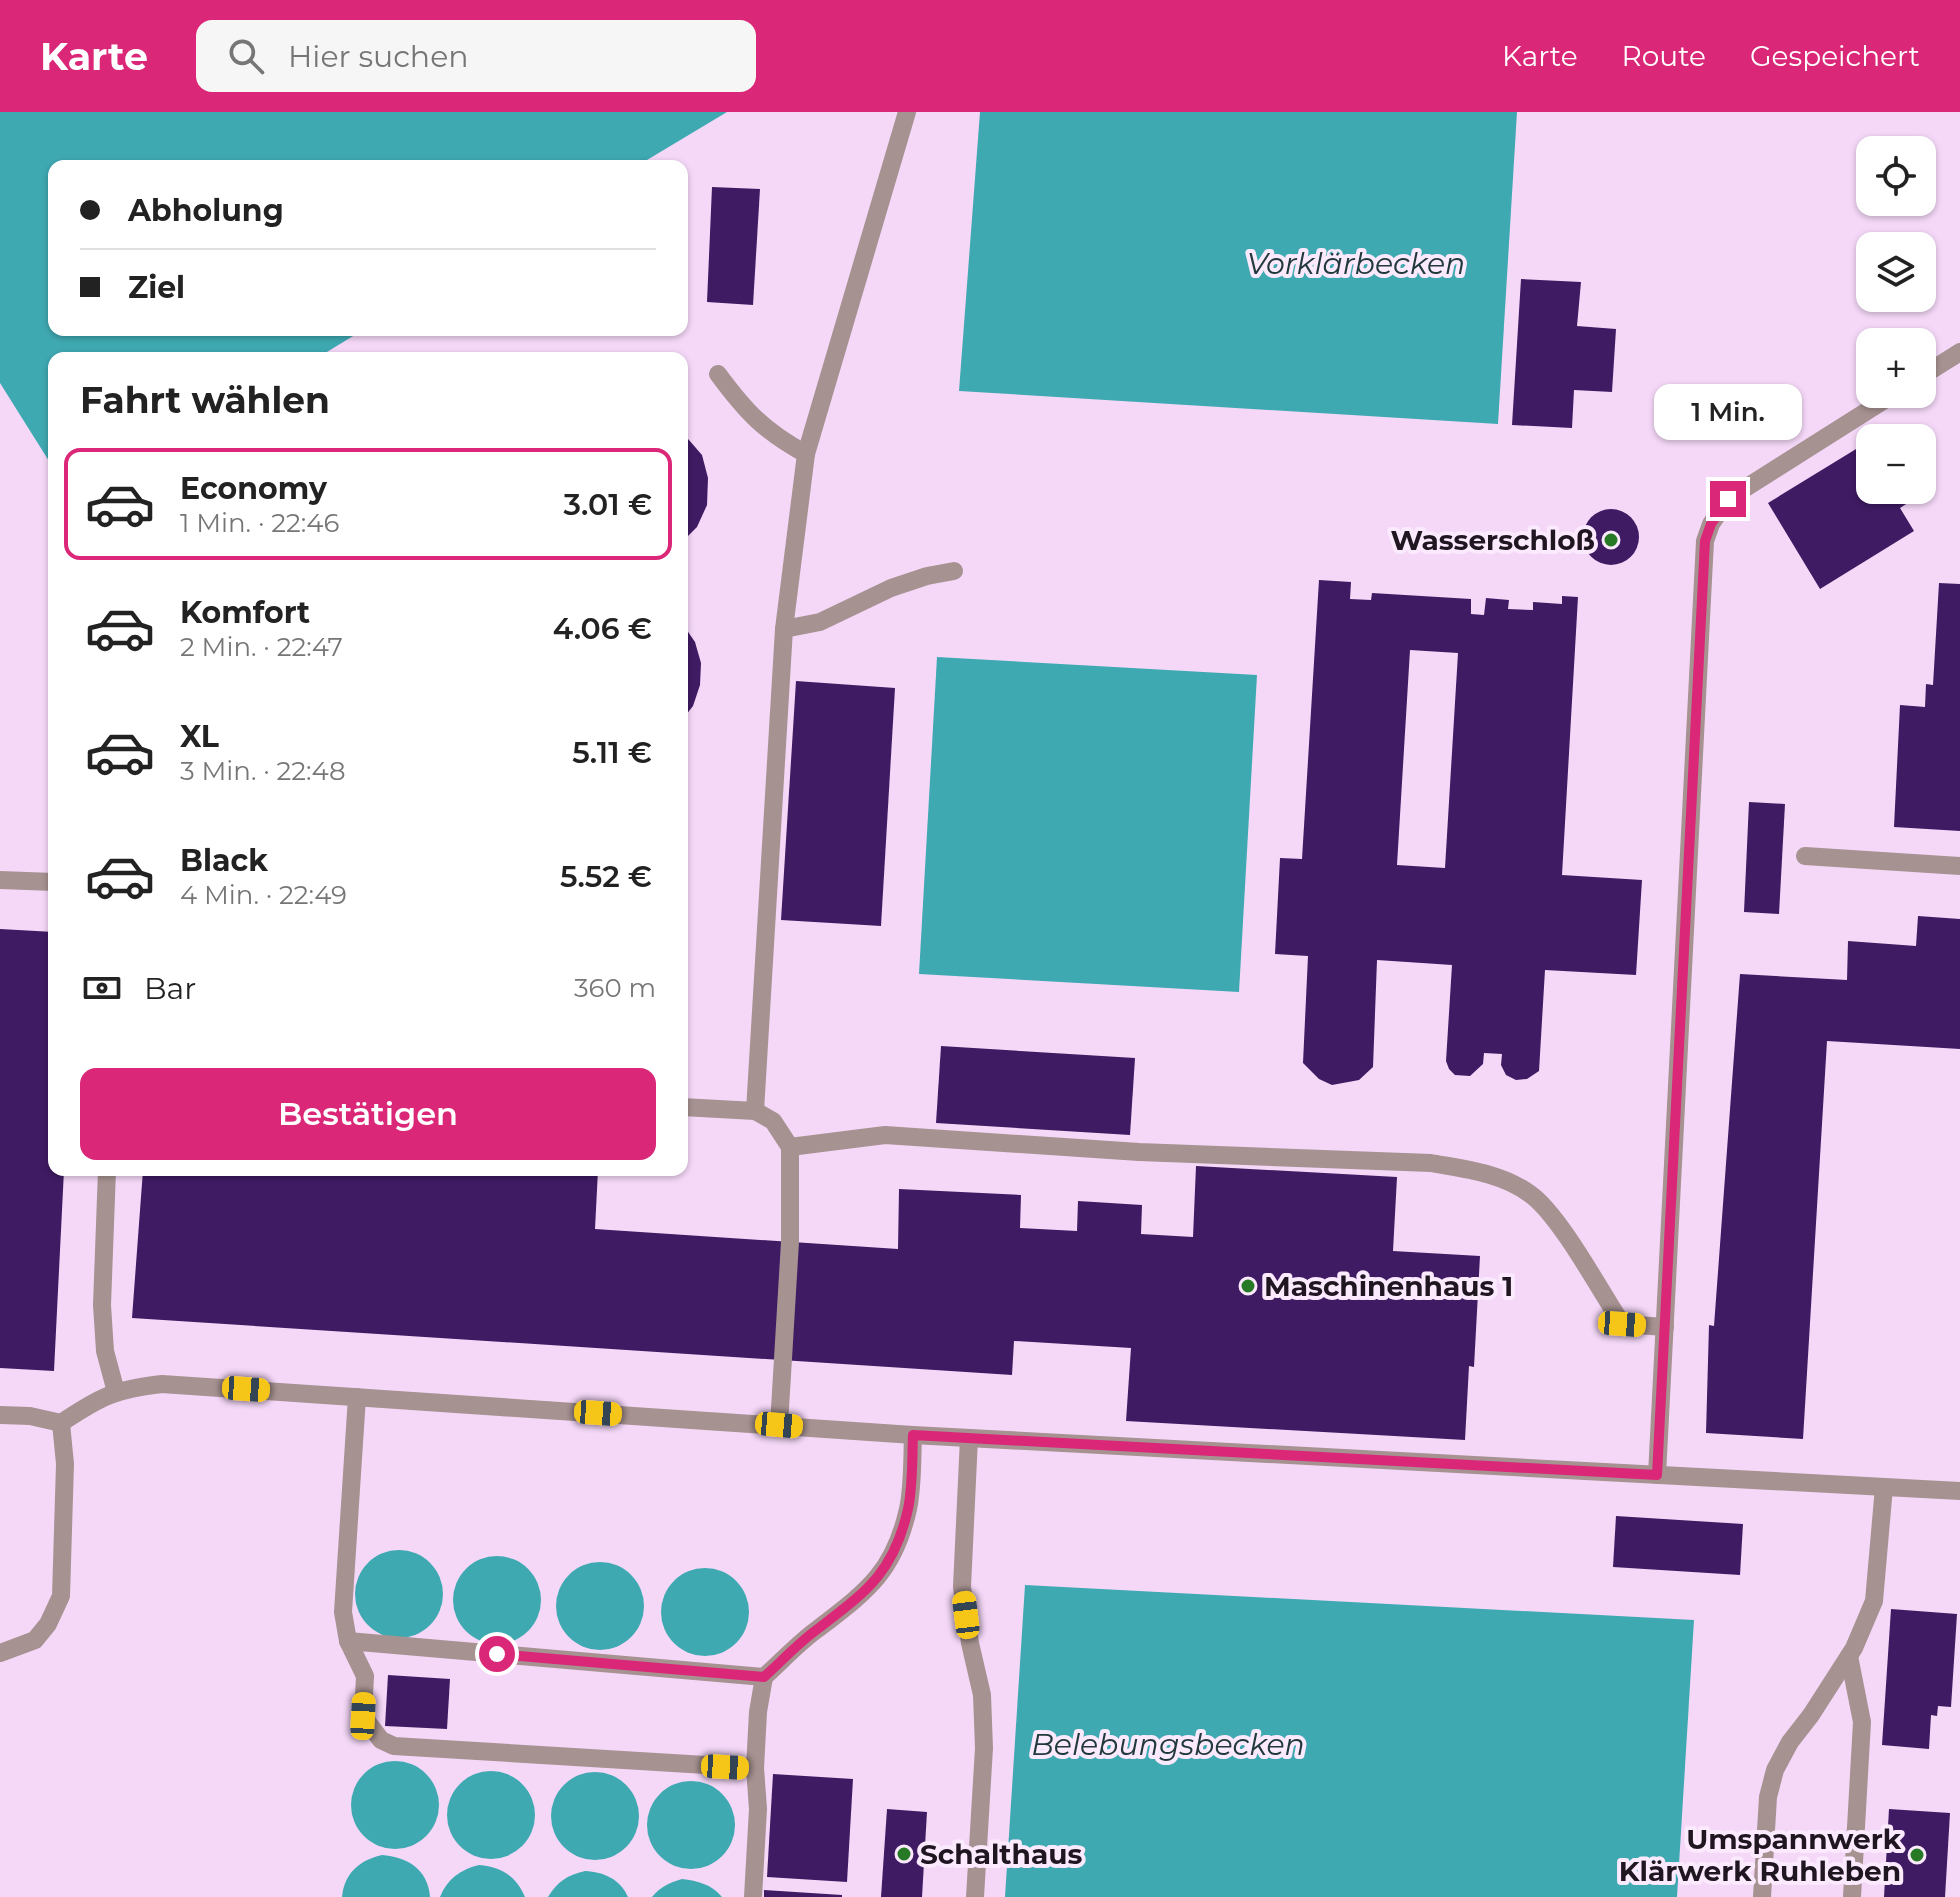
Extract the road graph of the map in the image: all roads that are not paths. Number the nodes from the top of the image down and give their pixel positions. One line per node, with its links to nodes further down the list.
1 (907, 112): 6 (lane)
2 (1960, 352): 3 (lane)
3 (1936, 367)
4 (718, 374): 6 (lane)
5 (1872, 408): 17 (lane)
6 (806, 454): 8 (lane)
7 (954, 571): 8 (lane)
8 (784, 629): 14 (lane)
9 (1805, 856): 10 (lane)
10 (1960, 866)
11 (0, 880): 12 (lane)
12 (48, 882)
13 (688, 1107): 14 (lane)
14 (755, 1111): 15 (lane)
15 (790, 1147): 17 (lane); 22 (lane)
16 (107, 1176): 18 (lane)
17 (1665, 1327): 25 (lane)
18 (116, 1392): 19 (lane); 21 (lane)
19 (357, 1397): 22 (lane); 28 (lane)
20 (0, 1415): 21 (lane)
21 (61, 1423): 29 (lane)
22 (779, 1425): 23 (lane)
23 (913, 1435): 24 (lane); 31 (lane)
24 (969, 1438): 25 (lane); 34 (lane)
25 (1657, 1475): 26 (lane)
26 (1884, 1487): 27 (lane); 30 (lane)
27 (1960, 1491)
28 (348, 1641): 31 (lane); 32 (lane)
29 (0, 1653)
30 (1849, 1656): 35 (lane); 36 (lane)
31 (764, 1677): 32 (lane)
32 (755, 1768): 33 (lane)
33 (753, 1897)
34 (975, 1897)
35 (1762, 1897)
36 (1852, 1897)

